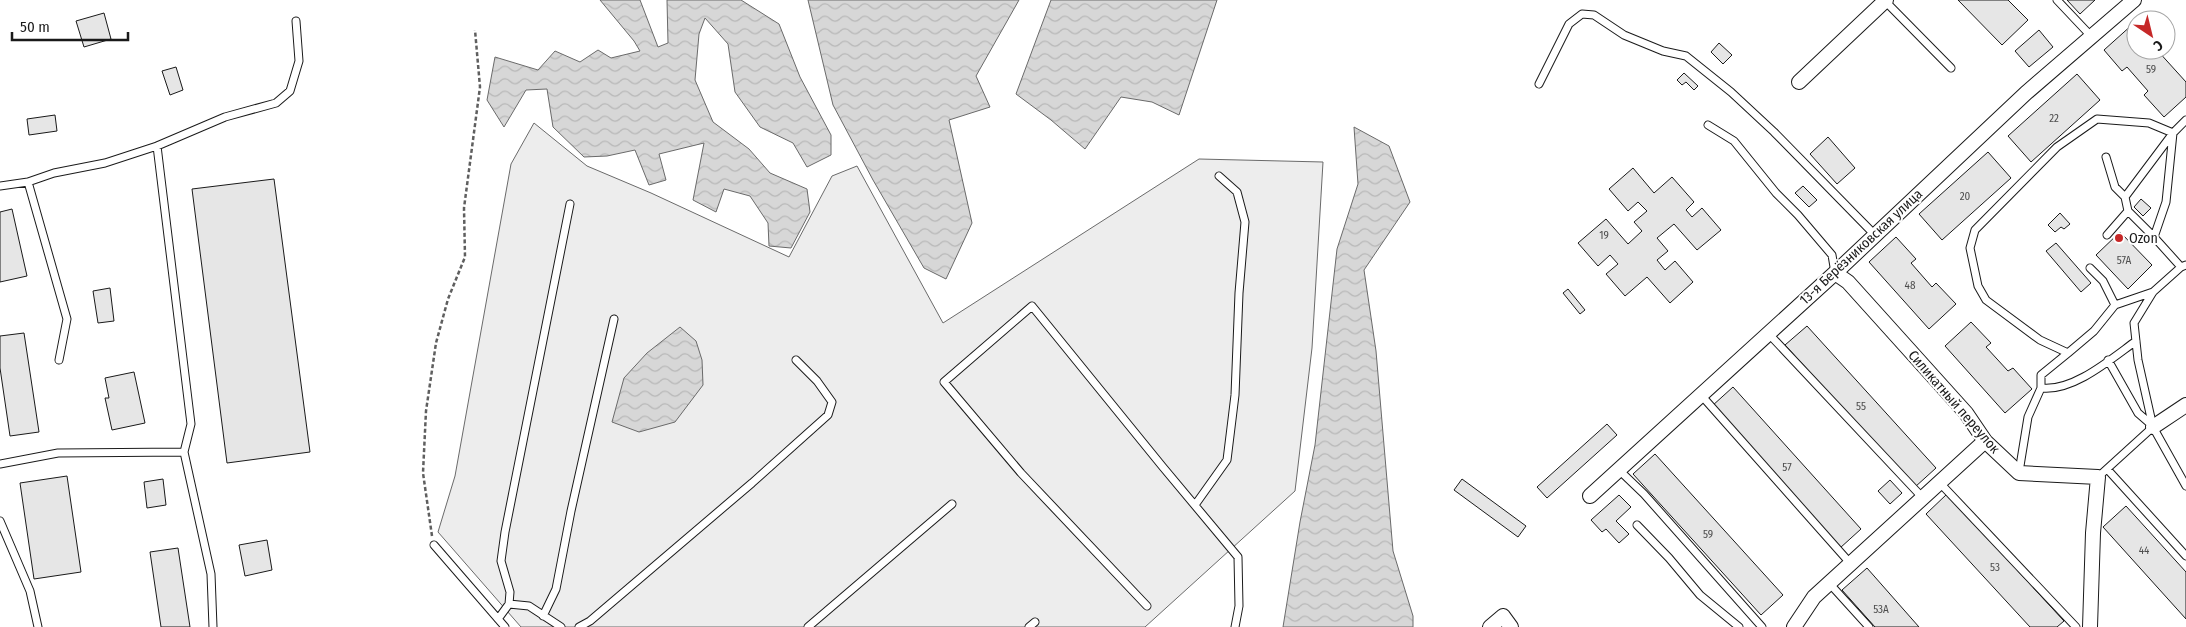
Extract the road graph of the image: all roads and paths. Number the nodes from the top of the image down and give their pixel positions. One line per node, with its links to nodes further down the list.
1 (2057, 0): 6 (lane)
2 (1885, 1): 7 (lane); 8 (street)
3 (2128, 1): 6 (street, 13-я Берёзниковская улица)
4 (296, 22): 13 (lane)
5 (476, 30): 54 (path)
6 (2091, 36): 21 (street, 13-я Берёзниковская улица)
7 (1951, 68)
8 (1799, 82)
9 (1539, 84): 21 (lane)
10 (2186, 120): 12 (lane)
11 (1708, 125): 26 (lane)
12 (2173, 132): 18 (lane); 23 (lane); 32 (lane)
13 (157, 146): 16 (lane); 41 (lane)
14 (2106, 157): 18 (lane)
15 (1219, 176): 51 (lane)
16 (28, 182): 17 (lane); 33 (lane)
17 (0, 186)
18 (2125, 197): 20 (lane)
19 (570, 204): 58 (lane)
20 (2128, 211): 22 (lane); 23 (lane)
21 (1874, 234): 26 (street, 13-я Берёзниковская улица)
22 (2107, 235)
23 (2154, 237): 24 (lane)
24 (2183, 266): 27 (lane)
25 (2090, 268): 28 (lane)
26 (1835, 273): 30 (street, 13-я Берёзниковская улица); 40 (street, Силикатный переулок)
27 (2153, 292): 28 (lane); 31 (lane)
28 (2116, 305): 32 (lane)
29 (614, 319): 60 (lane)
30 (1768, 334): 37 (street, 13-я Берёзниковская улица); 49 (lane)
31 (2136, 341): 35 (lane); 39 (lane)
32 (2068, 353): 36 (lane)
33 (59, 360)
34 (796, 360): 66 (lane)
35 (2108, 360): 36 (lane); 39 (lane)
36 (2041, 388): 44 (lane)
37 (1700, 395): 43 (street, 13-я Берёзниковская улица); 56 (lane)
38 (2186, 405): 39 (street)
39 (2153, 426): 45 (lane); 47 (lane)
40 (1985, 441): 44 (street, Силикатный переулок); 46 (street)
41 (184, 452): 42 (lane); 63 (lane)
42 (0, 464)
43 (1619, 470): 48 (street, 13-я Берёзниковская улица); 72 (lane)
44 (2019, 473): 45 (street)
45 (2103, 473): 55 (lane); 76 (street)
46 (1939, 482): 49 (street); 75 (lane)
47 (2186, 486)
48 (1590, 496)
49 (1922, 498): 56 (street)
50 (952, 504): 67 (lane)
51 (1196, 505): 59 (lane); 68 (lane)
52 (0, 522): 62 (lane)
53 (1637, 526): 71 (lane)
54 (434, 545): 61 (lane)
55 (2186, 556)
56 (1850, 563): 57 (street)
57 (1829, 583): 73 (street); 74 (lane)
58 (509, 604): 60 (lane); 61 (lane)
59 (1147, 606)
60 (543, 616): 65 (lane)
61 (498, 619): 64 (lane)
62 (38, 627)
63 (213, 627)
64 (505, 627)
65 (561, 627)
66 (579, 627)
67 (808, 627)
68 (1235, 627)
69 (1490, 627): 70 (street)
70 (1511, 627)
71 (1740, 627)
72 (1762, 627)
73 (1794, 627)
74 (1870, 627)
75 (2076, 627)
76 (2090, 627)

